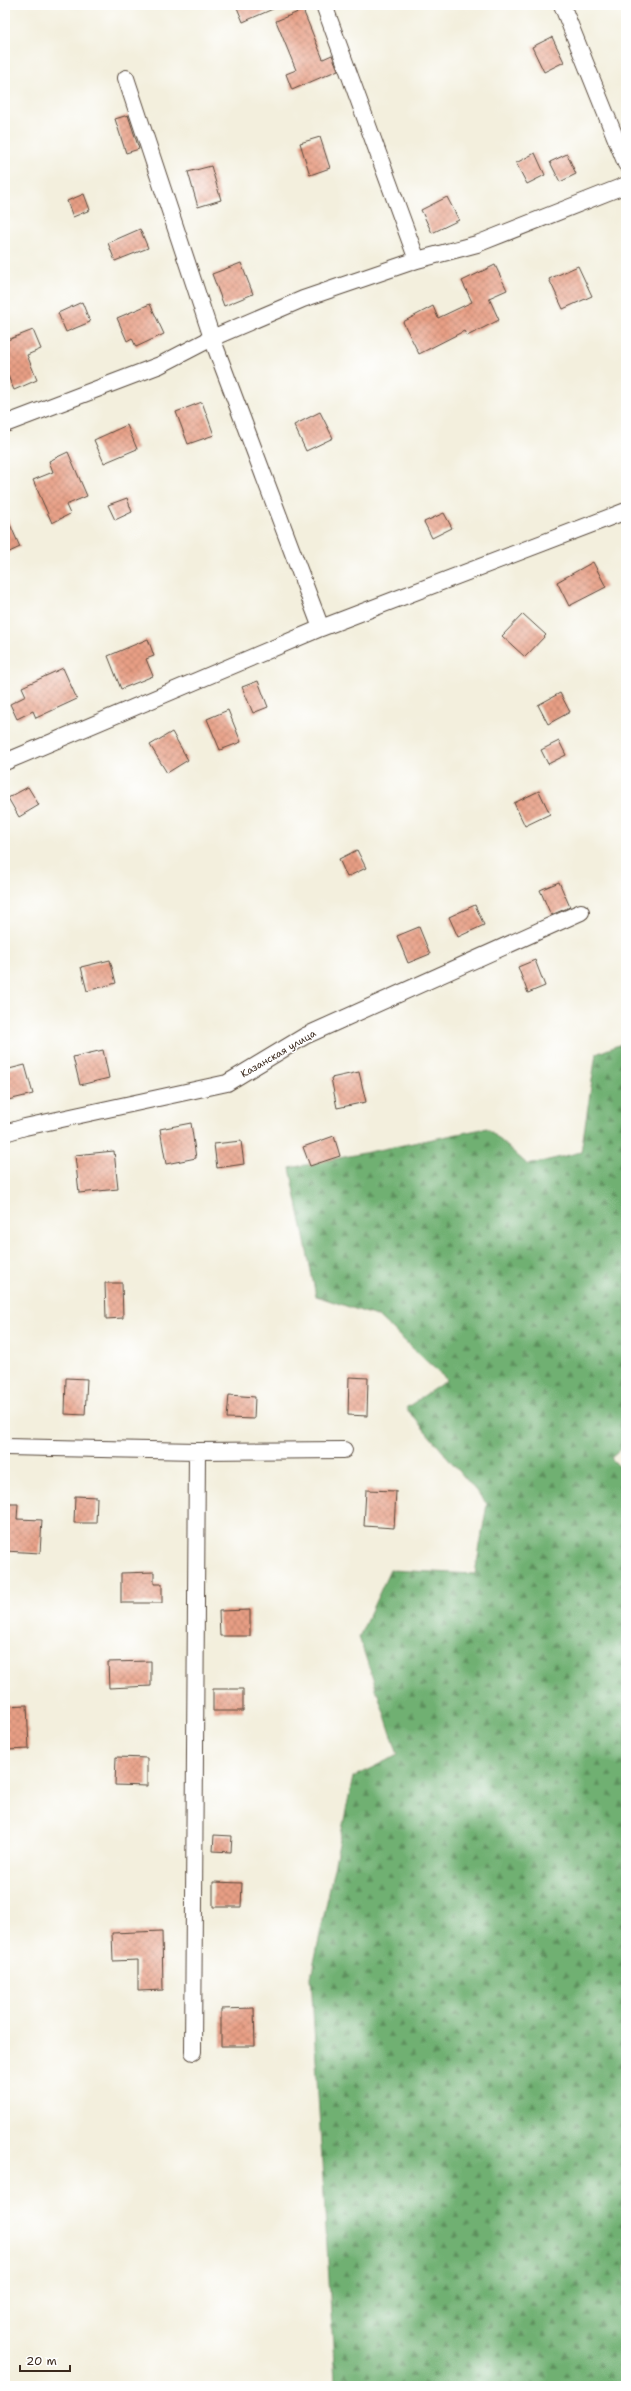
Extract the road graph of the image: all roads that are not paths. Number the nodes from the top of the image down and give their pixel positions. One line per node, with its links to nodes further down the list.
1 (324, 5): 6 (street)
2 (562, 5): 4 (street)
3 (126, 78): 7 (street)
4 (626, 164)
5 (626, 185): 6 (street)
6 (417, 260): 7 (street)
7 (212, 338): 8 (street); 10 (street)
8 (5, 424)
9 (626, 510): 10 (street)
10 (321, 628): 11 (street)
11 (5, 762)
12 (581, 912): 13 (street, Казанская улица)
13 (5, 1134)
14 (5, 1447): 16 (street)
15 (344, 1450): 16 (street)
16 (197, 1451): 17 (street)
17 (193, 2052)

